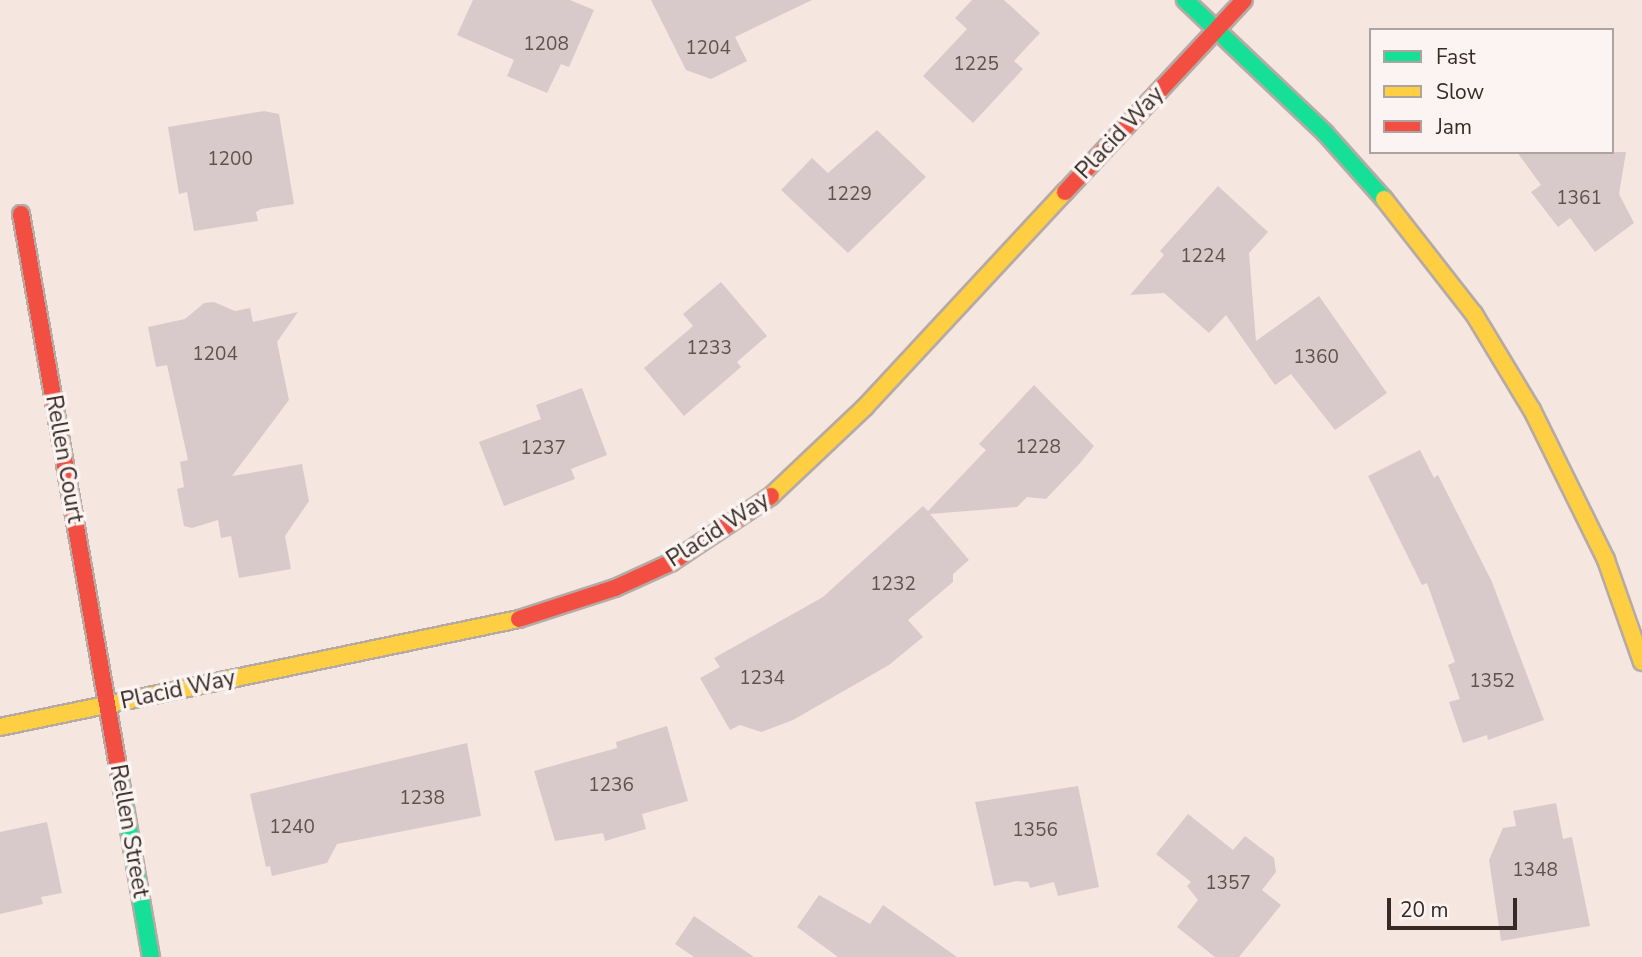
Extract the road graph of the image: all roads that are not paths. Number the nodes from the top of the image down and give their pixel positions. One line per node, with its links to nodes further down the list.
1 (1185, 0): 3 (street)
2 (1244, 0): 3 (street, Placid Way)
3 (1216, 29): 5 (street); 6 (street, Placid Way)
4 (21, 214): 6 (street, Rellen Court)
5 (1642, 662)
6 (107, 705): 7 (street, Placid Way); 8 (street, Rellen Street)
7 (0, 727)
8 (152, 957)

